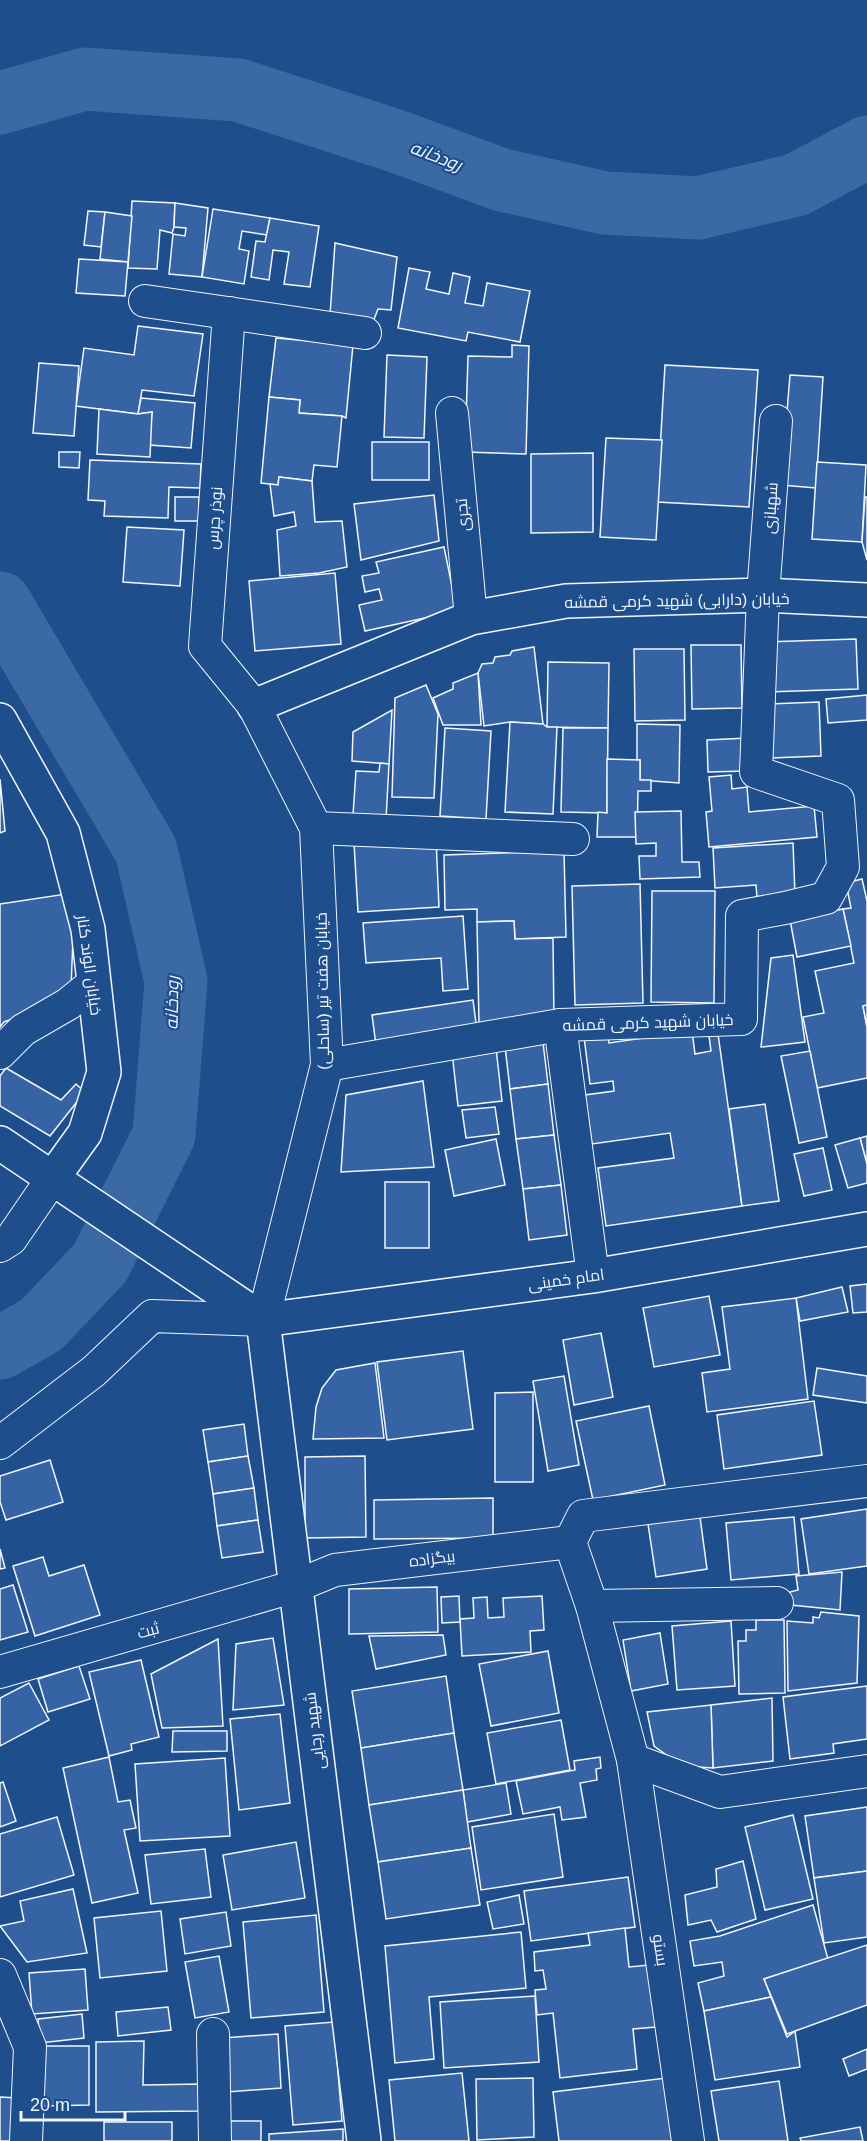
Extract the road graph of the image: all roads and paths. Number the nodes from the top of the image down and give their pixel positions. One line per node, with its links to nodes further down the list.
1 (145, 300): 2 (street)
2 (229, 313): 3 (street); 9 (street, نوذر چرس)
3 (365, 333)
4 (452, 413): 8 (street, تجری)
5 (776, 421): 6 (street, شهبازی)
6 (763, 595): 7 (street, خیابان (دارابی) شهید کرمی قمشه); 8 (street, خیابان (دارابی) شهید کرمی قمشه); 14 (street, خیابان شهید کرمی قمشه)
7 (867, 600)
8 (471, 618): 9 (street, خیابان (دارابی) شهید کرمی قمشه)
9 (254, 706): 11 (street, خیابان هفت تیر (ساحلی))
10 (0, 720): 13 (street, خیابان الوند کنار)
11 (316, 828): 12 (street); 16 (street, خیابان هفت تیر (ساحلی))
12 (573, 839)
13 (94, 983): 15 (street); 18 (street, خیابان الوند کنار)
14 (560, 1025): 16 (street, خیابان شهید کرمی قمشه); 21 (street)
15 (0, 1053)
16 (327, 1065): 22 (street, خیابان هفت تیر (ساحلی))
17 (0, 1143): 18 (street)
18 (52, 1179): 20 (street); 22 (street)
19 (867, 1229): 21 (street, امام خمینی)
20 (0, 1246)
21 (592, 1276): 22 (street, امام خمینی)
22 (263, 1320): 23 (street); 26 (street, شهید رجایی)
23 (0, 1443)
24 (867, 1481): 25 (street)
25 (570, 1542): 26 (street, بیگزاده); 28 (street, بستو)
26 (296, 1586): 29 (street, ثبت); 36 (street, شهید رجایی)
27 (777, 1603): 28 (street)
28 (592, 1606): 30 (street, بستو)
29 (0, 1672)
30 (633, 1760): 31 (street); 37 (street, بستو)
31 (867, 1771)
32 (0, 1975): 34 (street)
33 (213, 2034): 35 (street)
34 (26, 2141)
35 (215, 2141)
36 (364, 2141)
37 (688, 2141)

